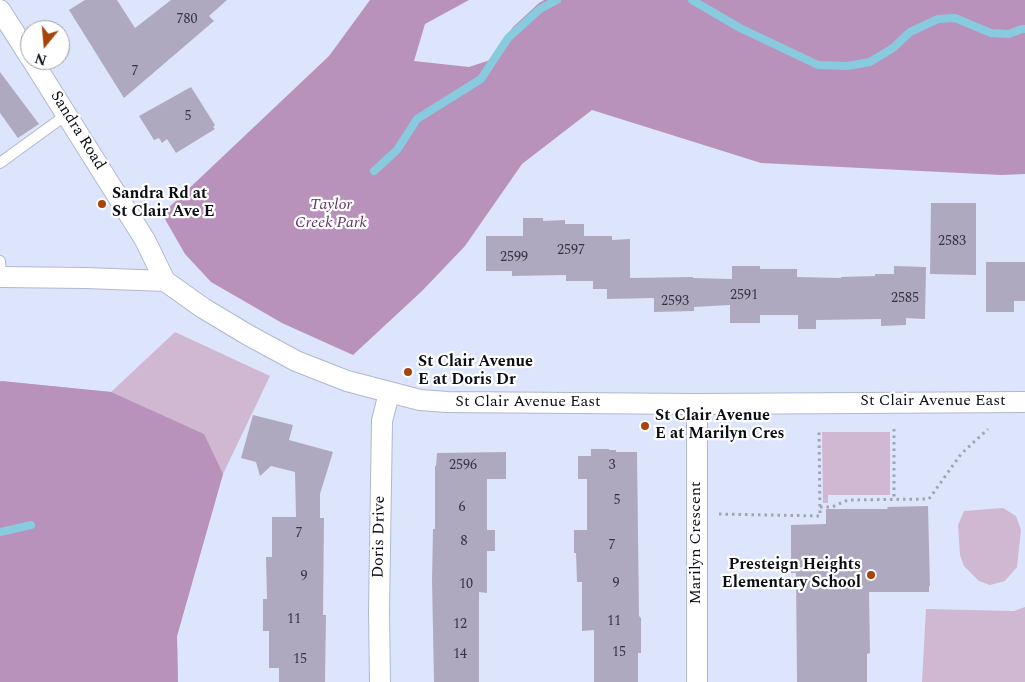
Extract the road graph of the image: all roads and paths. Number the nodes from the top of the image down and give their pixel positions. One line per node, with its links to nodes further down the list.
1 (0, 10): 2 (street, Sandra Road)
2 (20, 42)
3 (38, 70): 4 (street, Sandra Road)
4 (66, 115): 5 (lane); 8 (street, Sandra Road)
5 (0, 164)
6 (0, 261): 7 (lane)
7 (0, 276): 8 (street)
8 (165, 281): 9 (street, St Clair Avenue East)
9 (389, 393): 11 (street, St Clair Avenue East); 18 (street, Doris Drive)
10 (1025, 402): 11 (street, St Clair Avenue East)
11 (697, 404): 19 (street, Marilyn Crescent)
12 (819, 429): 16 (path)
13 (894, 429): 15 (path)
14 (988, 429): 15 (path)
15 (894, 499): 16 (path)
16 (820, 507): 17 (path)
17 (716, 514)
18 (380, 682)
19 (697, 682)

